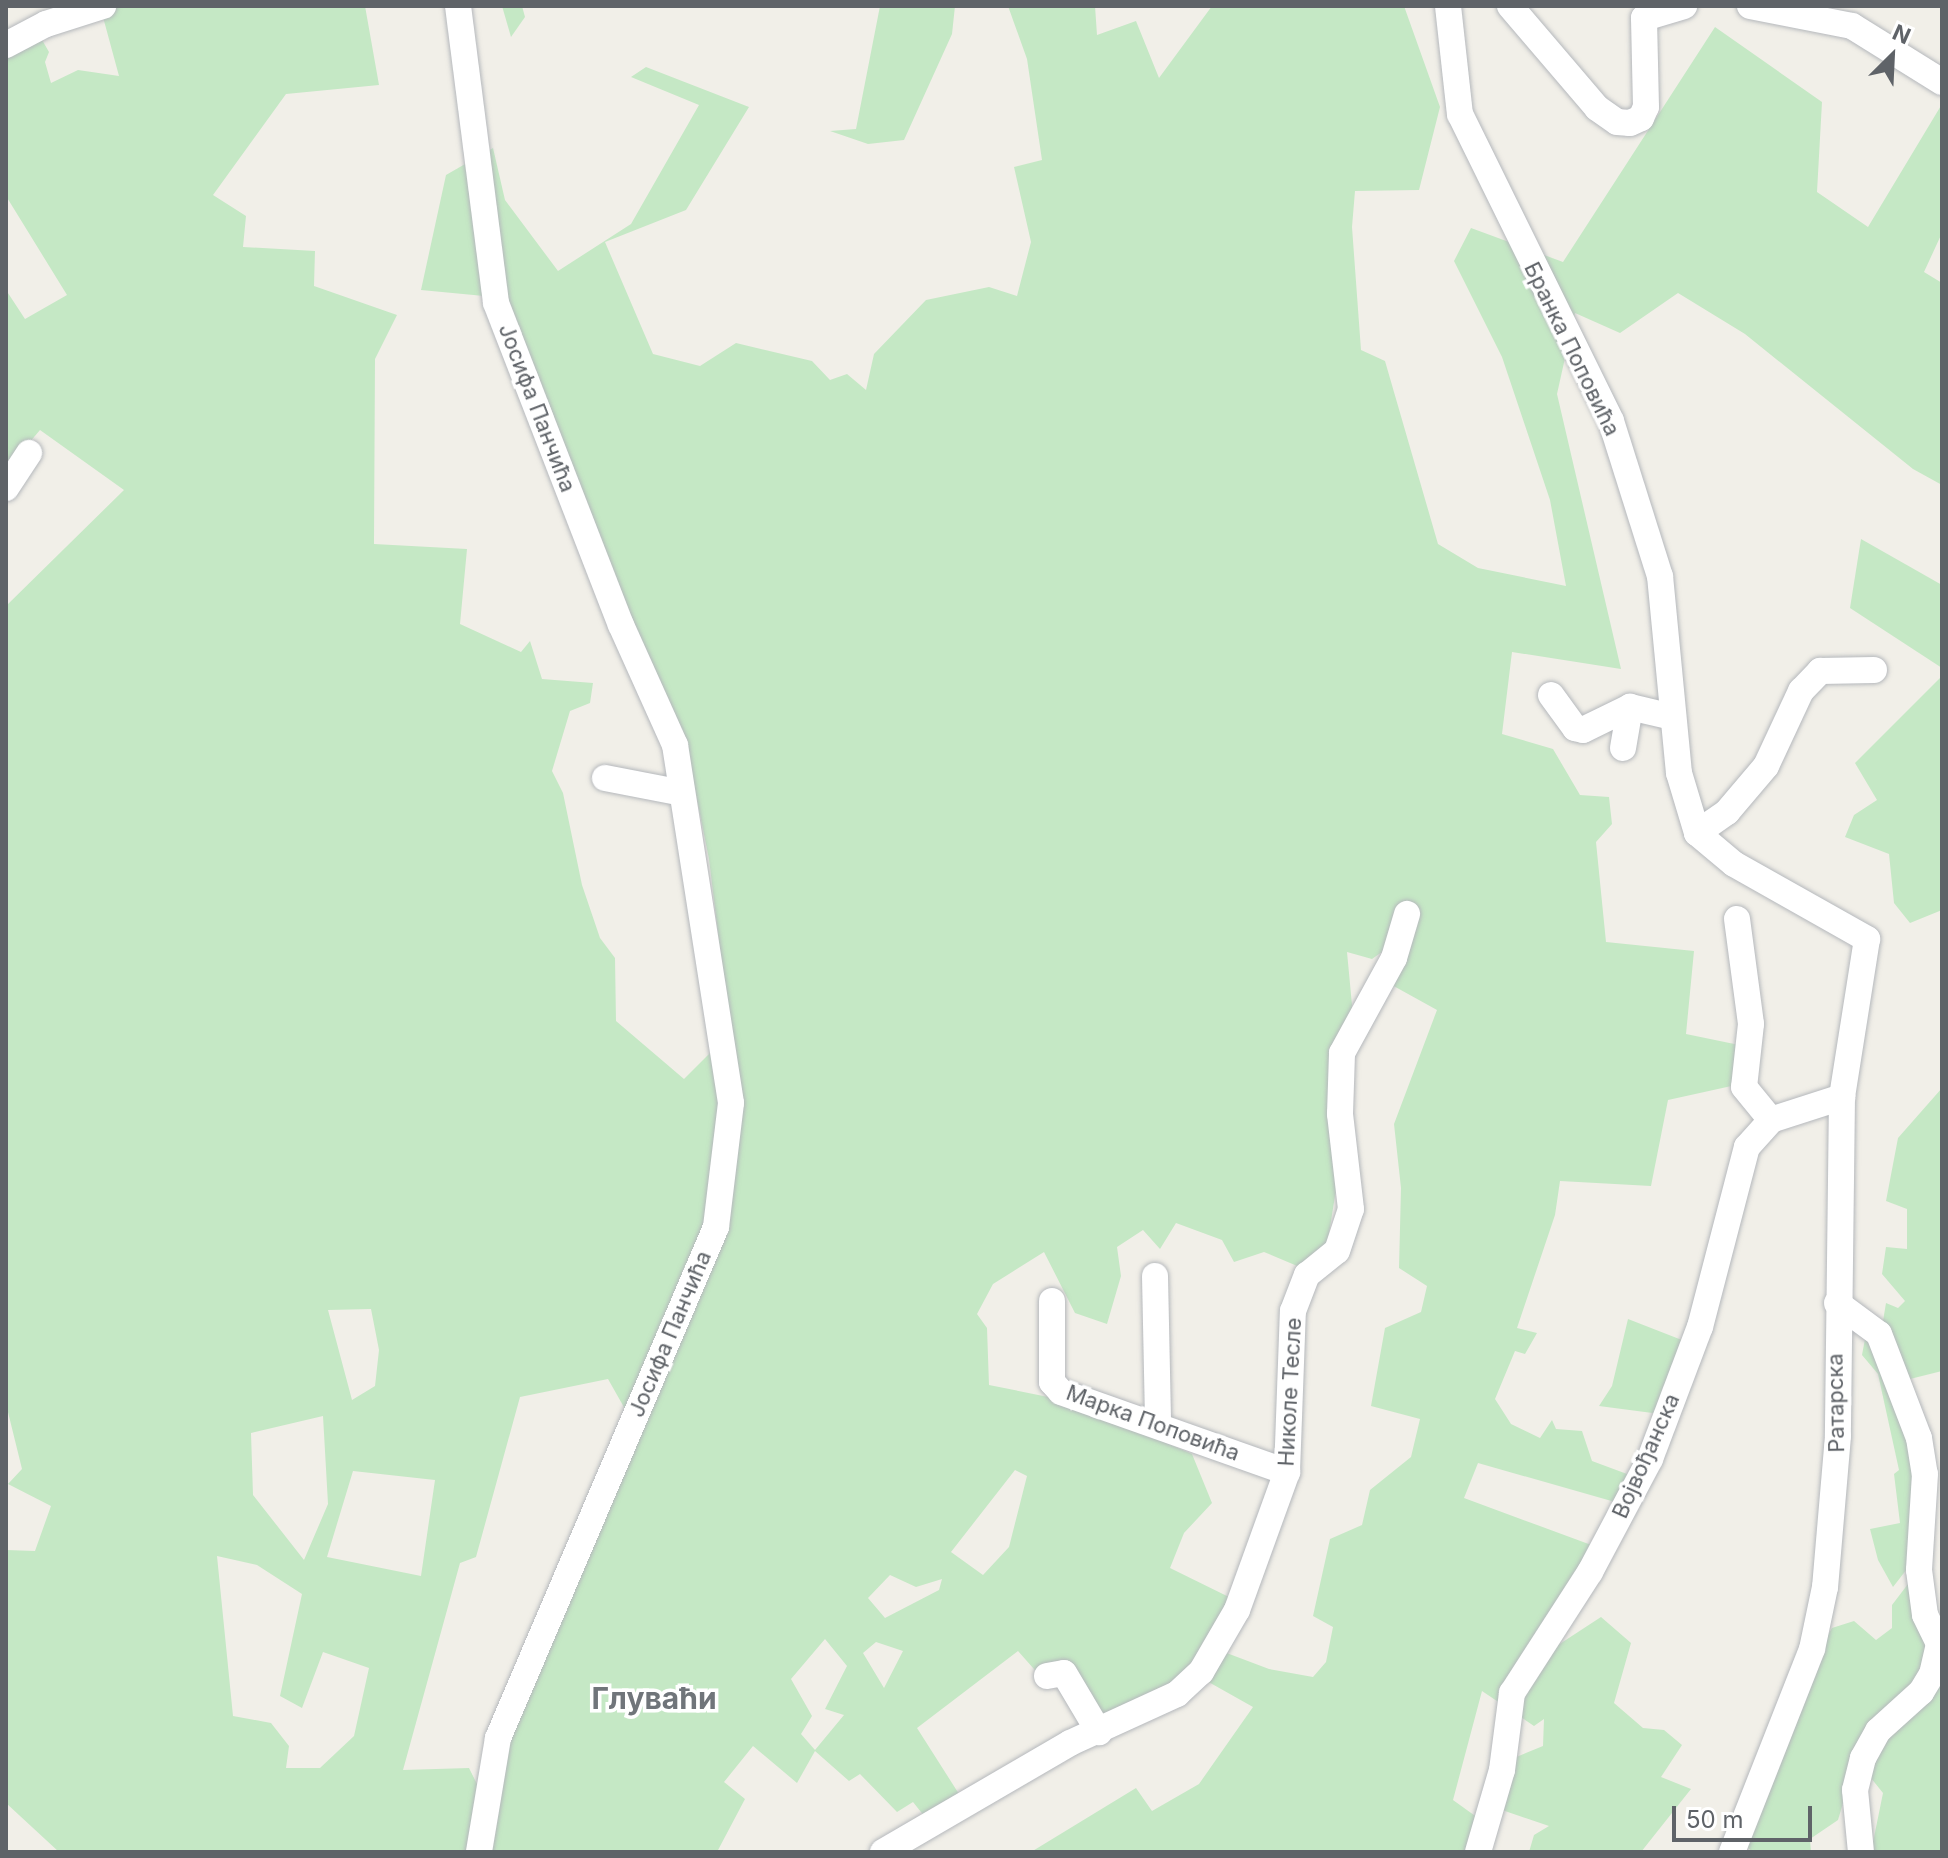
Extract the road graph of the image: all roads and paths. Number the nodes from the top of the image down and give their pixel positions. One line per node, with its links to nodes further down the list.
1 (103, 6): 7 (street)
2 (458, 6): 17 (street, Јосифа Панчића)
3 (1448, 6): 14 (street, Бранка Поповића)
4 (1510, 6): 5 (street)
5 (1684, 6)
6 (1750, 6): 8 (street)
7 (6, 45)
8 (1942, 82)
9 (29, 453): 10 (street)
10 (6, 488)
11 (1874, 670): 18 (street)
12 (1551, 695): 13 (street)
13 (1630, 707): 14 (street); 15 (street)
14 (1672, 717): 18 (street, Бранка Поповића)
15 (1623, 748)
16 (605, 778): 17 (street)
17 (682, 793): 31 (street, Јосифа Панчића)
18 (1697, 833): 21 (street, Ратарска)
19 (1407, 914): 27 (street, Николе Тесле)
20 (1737, 919): 22 (street)
21 (1842, 1097): 22 (street); 25 (street, Ратарска)
22 (1771, 1120): 33 (street, Војвођанска)
23 (1155, 1276): 26 (street)
24 (1052, 1301): 26 (street, Марка Поповића)
25 (1837, 1303): 28 (street); 34 (street, Ратарска)
26 (1158, 1425): 27 (street, Марка Поповића)
27 (1287, 1472): 30 (street, Николе Тесле)
28 (1940, 1645): 35 (street)
29 (1047, 1676): 30 (street)
30 (1099, 1732): 32 (street, Николе Тесле)
31 (479, 1852)
32 (883, 1852)
33 (1478, 1852)
34 (1732, 1852)
35 (1861, 1852)

